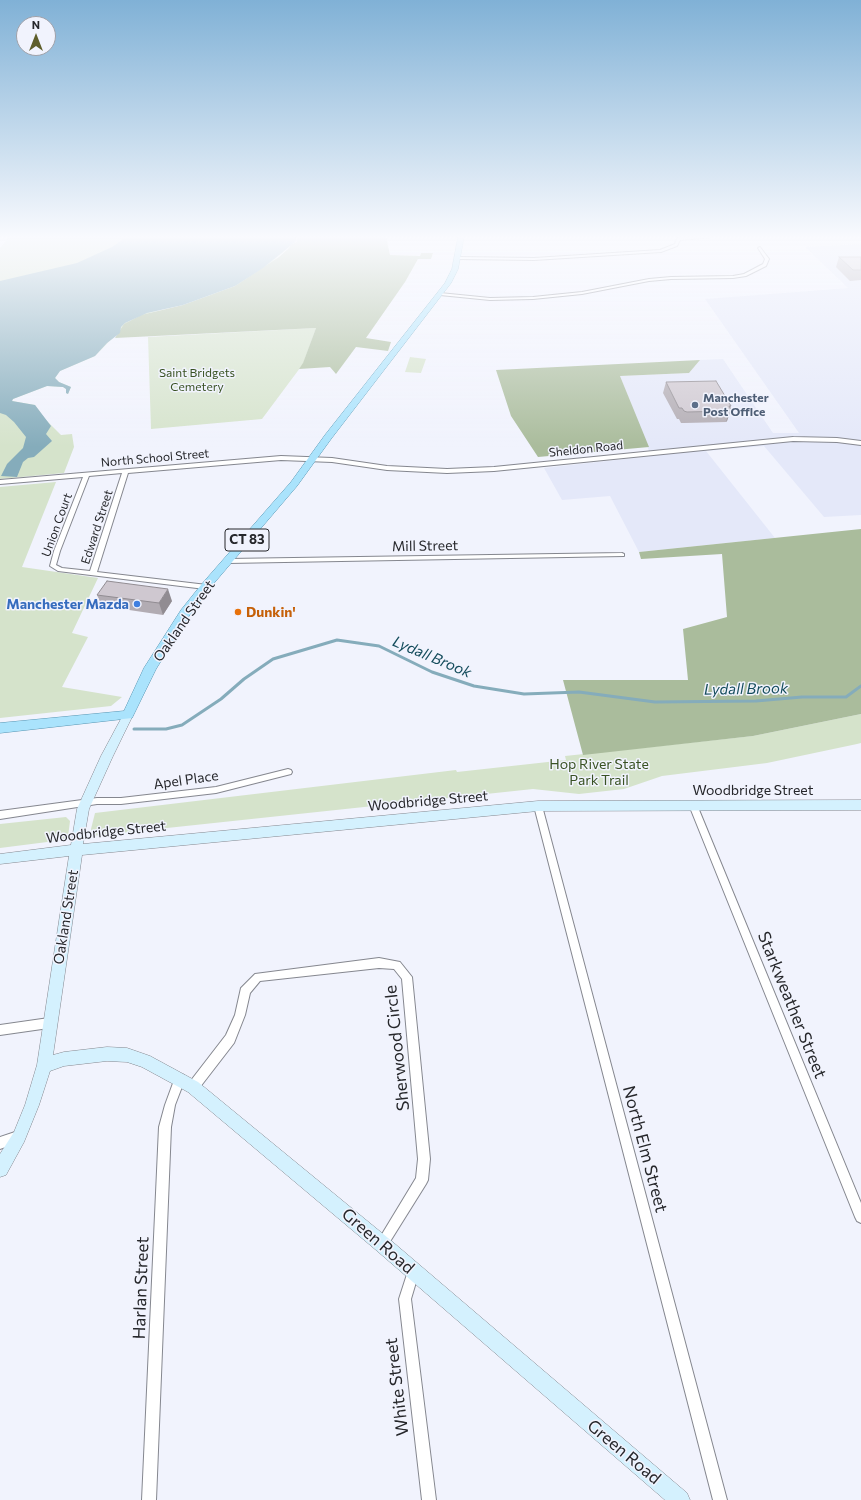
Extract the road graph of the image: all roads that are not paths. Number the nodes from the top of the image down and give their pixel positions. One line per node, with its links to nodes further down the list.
1 (430, 307): 3 (main road, Oakland Street / CT 83)
2 (861, 443): 3 (street, Sheldon Road)
3 (312, 459): 4 (street, North School Street); 8 (main road, Oakland Street / CT 83)
4 (126, 472): 5 (street, North School Street); 9 (street, Edward Street)
5 (87, 475): 6 (street, North School Street); 9 (street, Union Court)
6 (0, 482)
7 (622, 555): 8 (street, Mill Street)
8 (228, 561): 10 (main road, Oakland Street / CT 83)
9 (93, 573): 10 (street, Edward Street)
10 (206, 587): 11 (main road, Oakland Street / CT 83)
11 (128, 715): 12 (main road); 14 (street, Oakland Street)
12 (0, 728)
13 (288, 772): 14 (street, Apel Place)
14 (86, 803): 18 (street, Apel Place); 19 (street, Oakland Street)
15 (693, 805): 16 (street, Woodbridge Street); 17 (street, Woodbridge Street); 28 (street, Starkweather Street)
16 (538, 806): 19 (street, Woodbridge Street); 34 (street, North Elm Street)
17 (860, 807)
18 (0, 815)
19 (77, 850): 20 (street, Woodbridge Street); 21 (street, Oakland Street)
20 (0, 859)
21 (49, 1023): 22 (street); 23 (street, Oakland Street)
22 (0, 1030)
23 (44, 1065): 24 (street, Green Road); 25 (street, Oakland Street)
24 (187, 1083): 29 (street, Green Road); 29 (street, Sherwood Circle); 31 (street, Harlan Street)
25 (19, 1137): 26 (street); 27 (street, Oakland Street)
26 (0, 1144)
27 (0, 1169)
28 (861, 1217)
29 (382, 1244): 30 (street, Green Road)
30 (413, 1272): 32 (street, White Street); 33 (street, Green Road)
31 (149, 1500)
32 (428, 1500)
33 (680, 1500)
34 (720, 1500)

